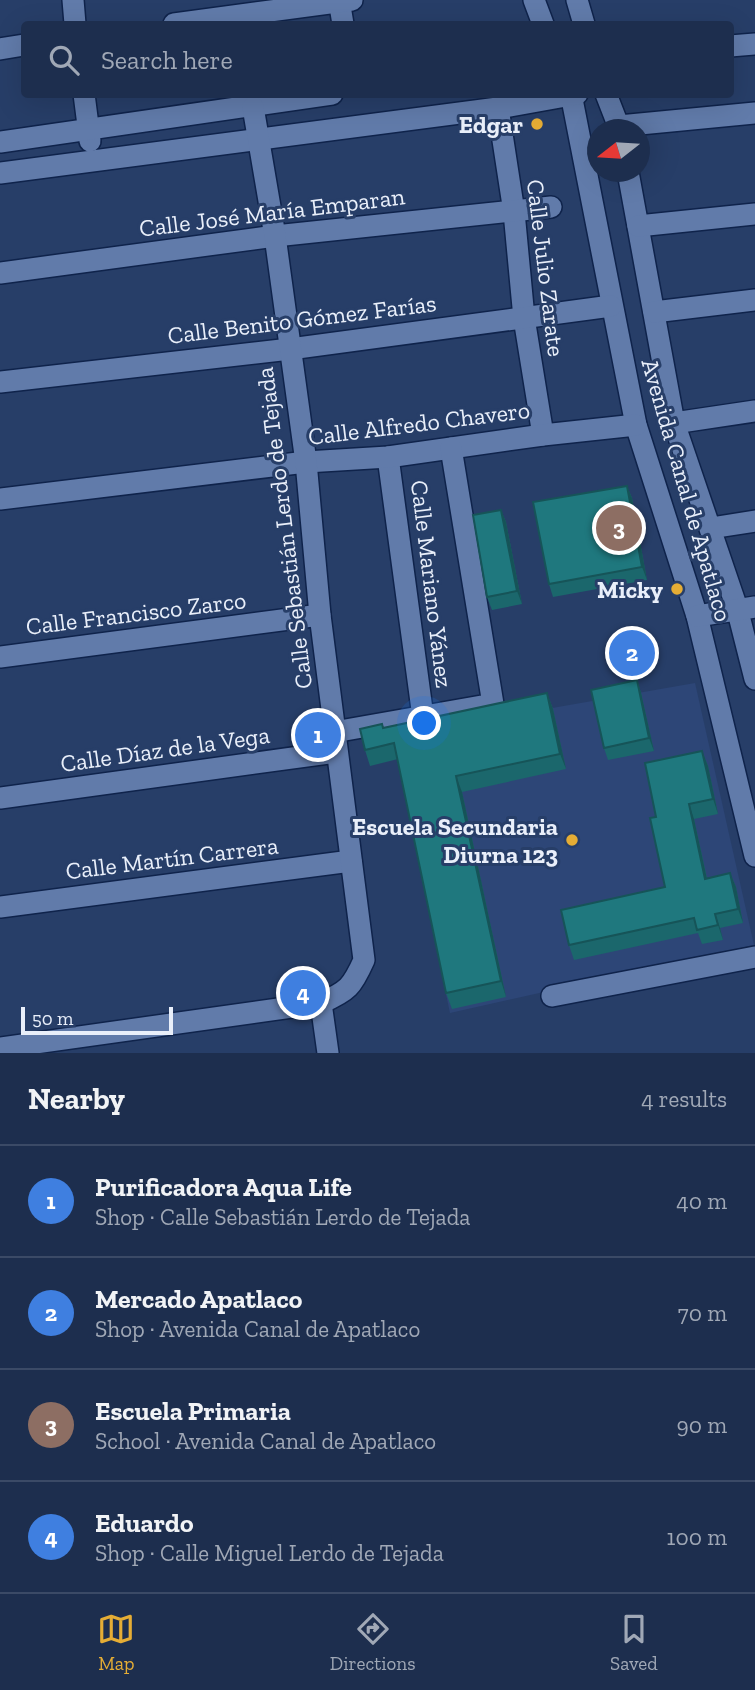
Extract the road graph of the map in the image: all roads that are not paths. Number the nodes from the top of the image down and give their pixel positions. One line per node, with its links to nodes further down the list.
1 (72, 0): 5 (street)
2 (534, 0): 8 (street)
3 (577, 0): 9 (street)
4 (343, 1): 6 (street); 7 (street)
5 (75, 21)
6 (196, 21)
7 (343, 21)
8 (542, 21)
9 (583, 21)
10 (755, 44): 12 (street)
11 (21, 46): 13 (street)
12 (734, 46)
13 (0, 49)
14 (85, 98): 24 (street)
15 (308, 98): 19 (street)
16 (556, 98): 20 (street)
17 (574, 98): 37 (street, Avenida Canal de Apatlaco)
18 (609, 98): 22 (street)
19 (253, 107): 24 (street); 25 (street, Calle Sebastián Lerdo de Tejada)
20 (498, 108): 25 (street); 31 (street, Calle Julio Zarate)
21 (755, 113): 23 (street)
22 (617, 119)
23 (650, 125)
24 (89, 129): 26 (street); 27 (street)
25 (258, 138): 27 (street); 34 (street, Calle Sebastián Lerdo de Tejada)
26 (0, 142)
27 (93, 161): 28 (street)
28 (0, 173)
29 (630, 182): 33 (street, Avenida Canal de Apatlaco)
30 (551, 207): 31 (street, Calle José María Emparan)
31 (514, 212): 34 (street, Calle José María Emparan); 39 (street, Calle Julio Zarate)
32 (755, 214): 33 (street)
33 (638, 226): 38 (street, Avenida Canal de Apatlaco)
34 (275, 236): 35 (street, Calle José María Emparan); 40 (street, Calle Sebastián Lerdo de Tejada)
35 (0, 273)
36 (755, 300): 38 (street)
37 (611, 306): 39 (street, Calle Benito Gómez Farías); 44 (street, Avenida Canal de Apatlaco)
38 (654, 312): 43 (street, Avenida Canal de Apatlaco)
39 (524, 318): 40 (street, Calle Benito Gómez Farías); 45 (street, Calle Julio Zarate)
40 (290, 349): 41 (street, Calle Benito Gómez Farías); 48 (street, Calle Sebastián Lerdo de Tejada)
41 (0, 382)
42 (755, 411): 43 (street)
43 (674, 423): 51 (street, Avenida Canal de Apatlaco)
44 (636, 425): 45 (street, Calle Alfredo Chavero); 54 (street, Avenida Canal de Apatlaco)
45 (543, 435): 46 (street, Calle Alfredo Chavero)
46 (451, 448): 47 (street, Calle Alfredo Chavero); 57 (street, Calle Díaz de la Vega)
47 (388, 457): 48 (street, Calle Alfredo Chavero); 57 (street, Calle Mariano Yánez)
48 (306, 462): 49 (street, Calle Alfredo Chavero); 53 (street, Calle Sebastián Lerdo de Tejada)
49 (0, 499)
50 (755, 521): 51 (street)
51 (711, 528): 52 (street, Avenida Canal de Apatlaco)
52 (746, 608): 54 (street); 56 (street, Avenida Canal de Apatlaco)
53 (320, 615): 55 (street, Calle Francisco Zarco); 58 (street, Calle Sebastián Lerdo de Tejada)
54 (697, 616): 60 (street, Avenida Canal de Apatlaco)
55 (0, 657)
56 (755, 679)
57 (423, 717): 58 (street, Calle Díaz de la Vega)
58 (335, 742): 59 (street, Calle Díaz de la Vega); 61 (street, Calle Sebastián Lerdo de Tejada)
59 (0, 798)
60 (755, 856)
61 (351, 861): 62 (street, Calle Martín Carrera); 65 (street, Calle Sebastián Lerdo de Tejada)
62 (0, 907)
63 (755, 957): 64 (street)
64 (552, 996)
65 (321, 1003): 66 (street); 67 (street)
66 (0, 1048)
67 (328, 1053)

